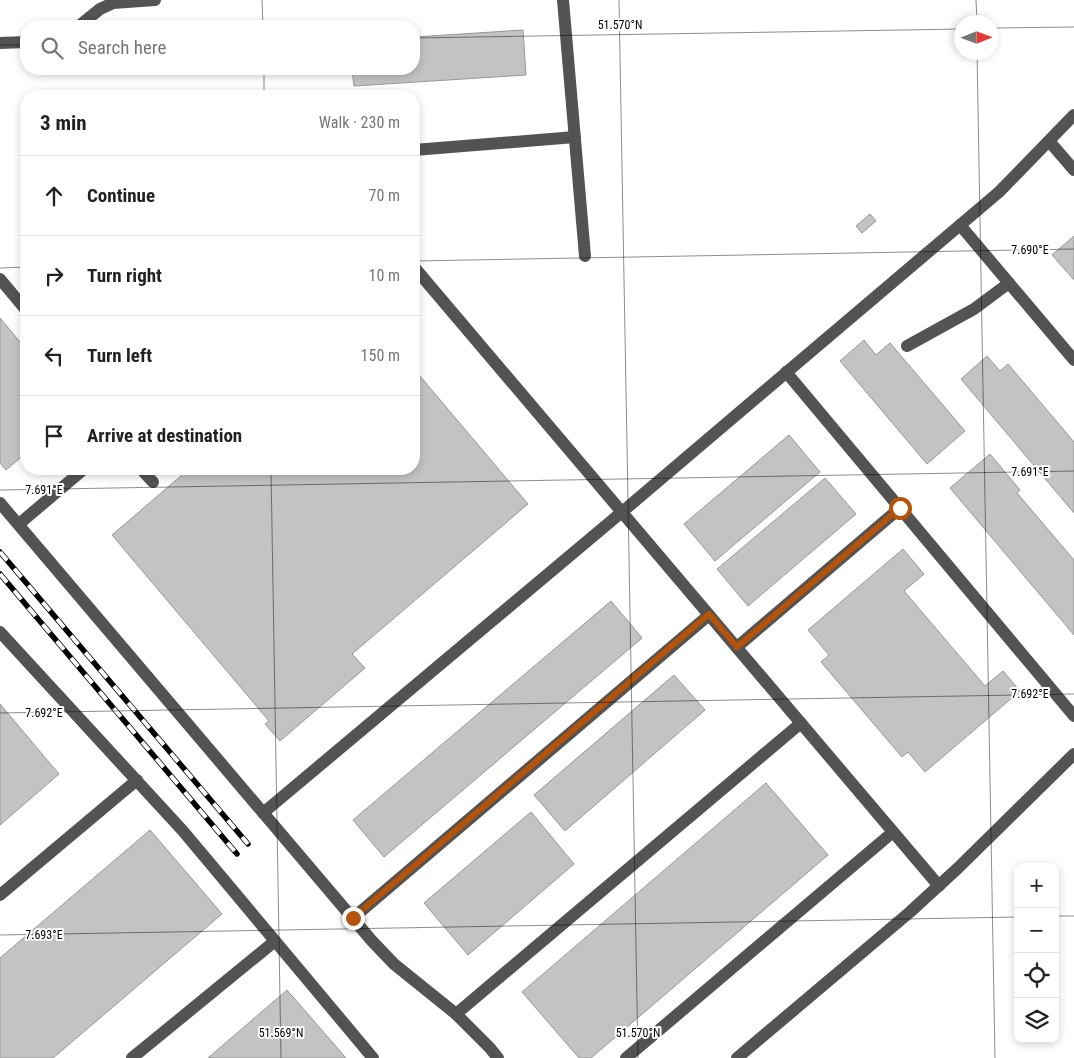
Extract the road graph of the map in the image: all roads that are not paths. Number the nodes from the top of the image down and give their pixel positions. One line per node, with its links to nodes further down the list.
1 (155, 0): 3 (lane)
2 (563, 0): 7 (lane)
3 (86, 20)
4 (20, 42): 5 (lane)
5 (0, 43)
6 (1074, 115): 8 (lane)
7 (575, 137): 9 (lane); 12 (lane)
8 (1049, 141): 10 (lane); 11 (lane)
9 (420, 150)
10 (1074, 170)
11 (960, 225): 15 (lane); 19 (lane)
12 (584, 256)
13 (420, 273): 25 (lane)
14 (0, 279): 16 (lane)
15 (1009, 283): 17 (lane); 18 (lane)
16 (20, 303)
17 (906, 346)
18 (1074, 360)
19 (786, 372): 24 (lane); 25 (lane)
20 (77, 475): 26 (lane)
21 (147, 475): 22 (lane)
22 (153, 482)
23 (0, 503): 26 (lane)
24 (900, 508): 29 (lane); 30 (lane)
25 (622, 512): 27 (lane); 34 (lane)
26 (19, 524): 34 (lane)
27 (709, 614): 29 (lane); 38 (lane)
28 (1, 634): 33 (lane)
29 (737, 647): 31 (lane)
30 (1074, 716)
31 (801, 723): 35 (lane); 40 (lane)
32 (1074, 754): 36 (lane)
33 (136, 780): 37 (lane); 39 (lane)
34 (263, 813): 38 (lane)
35 (893, 832): 36 (lane); 44 (lane)
36 (939, 886): 45 (lane)
37 (0, 895)
38 (353, 918): 40 (lane)
39 (275, 940): 41 (lane); 42 (lane)
40 (456, 1014): 43 (lane)
41 (132, 1058)
42 (373, 1058)
43 (498, 1058)
44 (626, 1058)
45 (737, 1058)

